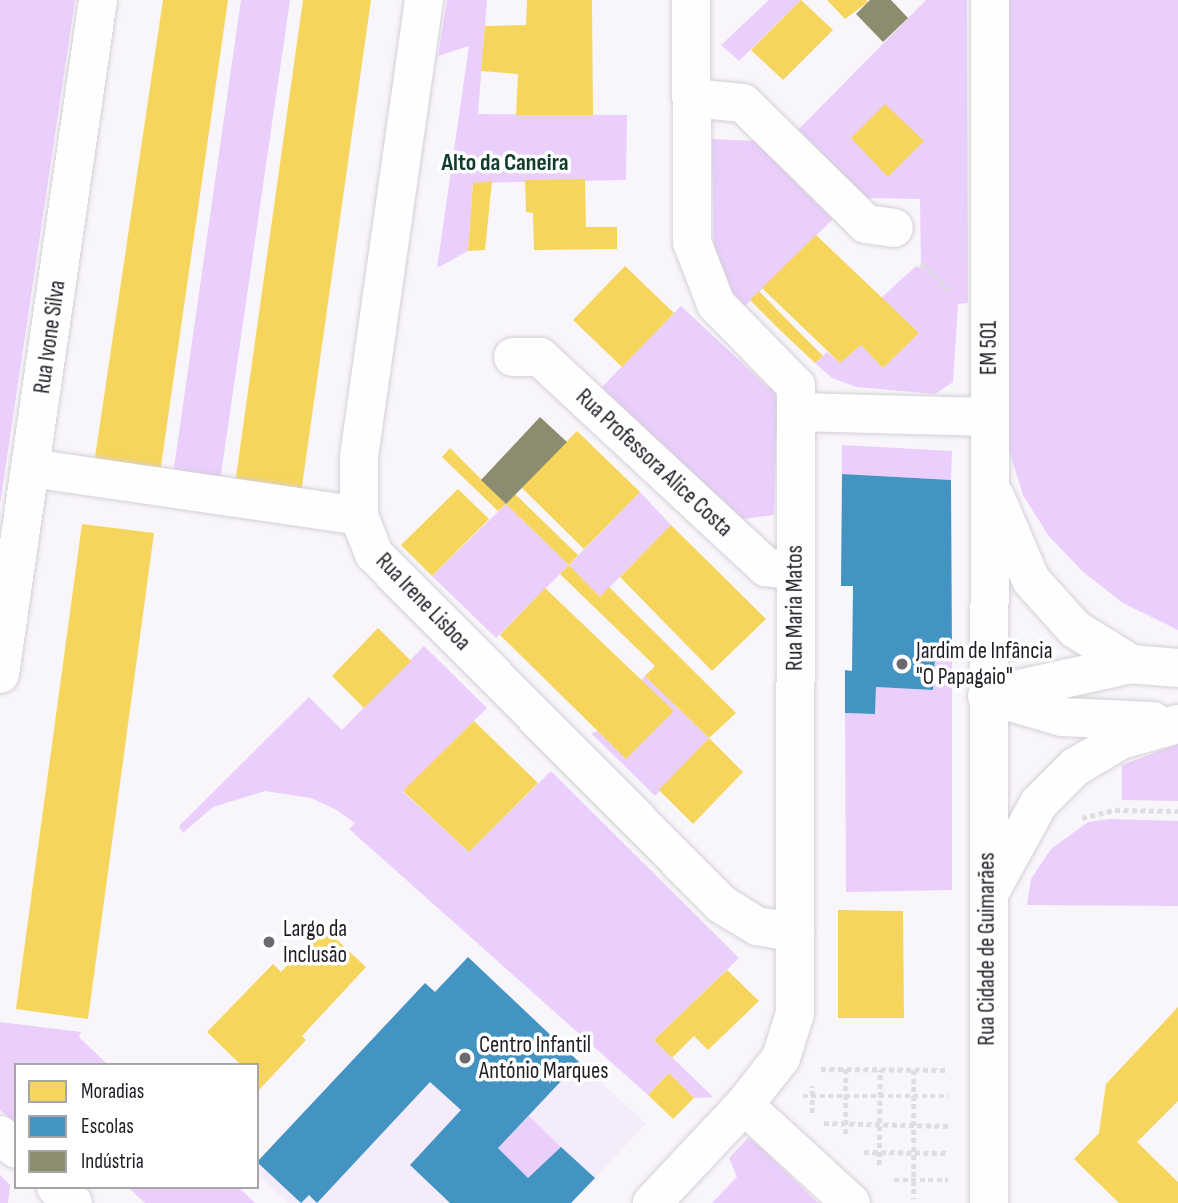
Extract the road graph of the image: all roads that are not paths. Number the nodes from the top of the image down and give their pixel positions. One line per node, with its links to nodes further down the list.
1 (97, 0): 10 (street, Rua Ivone Silva)
2 (424, 0): 12 (street, Rua Irene Lisboa)
3 (691, 0): 5 (street, Rua Maria Matos)
4 (990, 0): 9 (street, EM 501 / EM 501)
5 (692, 98): 6 (street); 8 (street, Rua Maria Matos)
6 (894, 228)
7 (513, 357): 13 (street, Rua Professora Alice Costa)
8 (796, 412): 9 (street); 13 (street, Rua Maria Matos)
9 (989, 417): 11 (street, EM 501 / EM 501)
10 (31, 468): 12 (street); 16 (street, Rua Ivone Silva)
11 (990, 484): 14 (street); 17 (street, EM 501 / EM 501)
12 (359, 516): 20 (street, Rua Irene Lisboa)
13 (794, 571): 20 (street, Rua Maria Matos)
14 (1131, 664): 15 (street); 17 (street)
15 (1178, 668)
16 (0, 674)
17 (987, 696): 18 (street); 19 (street, Rua Cidade de Guimarães)
18 (1178, 722): 19 (street)
19 (987, 897): 28 (street, Rua Cidade de Guimarães)
20 (795, 933): 21 (street, Rua Maria Matos)
21 (744, 1105): 26 (street, Rua Maria Matos); 27 (street)
22 (0, 1135): 23 (street)
23 (14, 1147)
24 (58, 1189): 25 (street)
25 (73, 1203)
26 (652, 1203)
27 (851, 1203)
28 (989, 1203)

